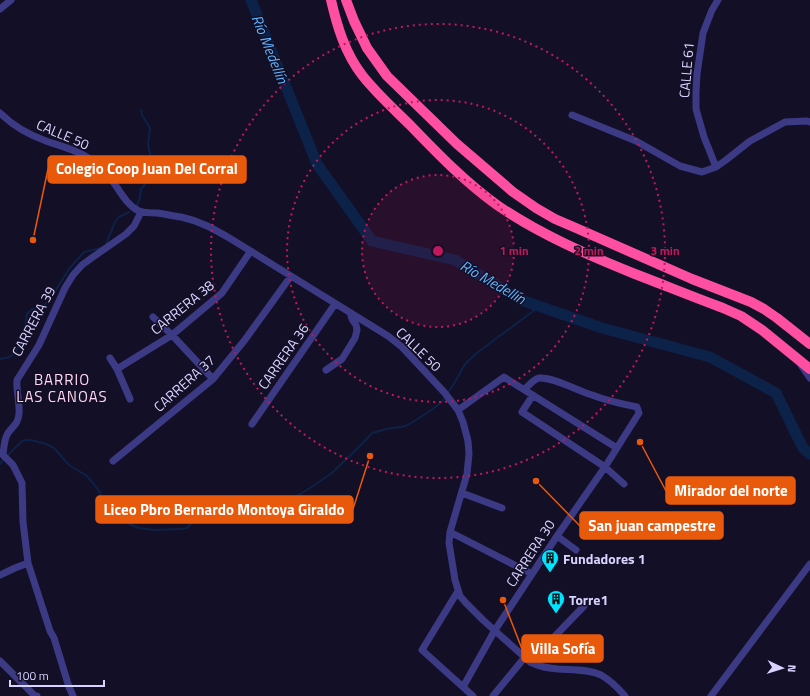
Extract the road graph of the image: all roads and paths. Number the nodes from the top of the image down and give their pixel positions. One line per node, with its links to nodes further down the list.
1 (11, 0): 5 (street)
2 (331, 0): 19 (highway)
3 (346, 0): 17 (highway)
4 (718, 0): 9 (street, CALLE 61)
5 (0, 9)
6 (0, 113): 10 (street, CALLE 50)
7 (572, 116): 9 (street)
8 (810, 122): 9 (street)
9 (716, 166)
10 (141, 212): 11 (street, CALLE 50); 31 (street, CARRERA 39)
11 (250, 252): 12 (street, CALLE 50); 16 (street, CARRERA 38)
12 (291, 276): 13 (street, CALLE 50); 24 (street, CARRERA 37)
13 (335, 304): 14 (street, CALLE 50); 29 (street, CARRERA 36)
14 (351, 313): 22 (street); 28 (street, CALLE 50)
15 (153, 317): 16 (street)
16 (172, 335): 20 (street, CARRERA 38); 24 (street)
17 (810, 344)
18 (110, 358): 20 (street)
19 (796, 358): 21 (highway); 23 (street)
20 (118, 369): 27 (street)
21 (810, 369)
22 (326, 370)
23 (810, 378)
24 (213, 379): 32 (street, CARRERA 37)
25 (525, 389): 26 (street); 28 (street); 30 (street, CARRERA 30)
26 (532, 395): 30 (street); 33 (street)
27 (130, 399)
28 (458, 410): 35 (street, CALLE 50)
29 (252, 424)
30 (617, 448): 33 (street, CARRERA 30)
31 (2, 455): 40 (street, CARRERA 39)
32 (113, 461)
33 (605, 467): 34 (street); 38 (street, CARRERA 30)
34 (624, 484)
35 (462, 493): 36 (street); 37 (street, CALLE 50)
36 (502, 508)
37 (450, 532): 42 (street); 44 (street, CALLE 50)
38 (557, 536): 39 (street); 42 (street, CARRERA 30)
39 (576, 550)
40 (28, 563): 43 (street); 51 (street, CARRERA 39)
41 (810, 564): 55 (street)
42 (532, 574): 46 (street, CARRERA 30)
43 (0, 575)
44 (458, 591): 46 (street, CALLE 50); 49 (street)
45 (584, 606): 47 (street)
46 (495, 630): 47 (street, CALLE 50); 49 (street, CARRERA 30)
47 (528, 660): 53 (street); 54 (street, CALLE 50)
48 (0, 661): 50 (street)
49 (463, 687): 52 (street)
50 (37, 696)
51 (72, 696)
52 (473, 696)
53 (493, 696)
54 (625, 696)
55 (712, 696)

